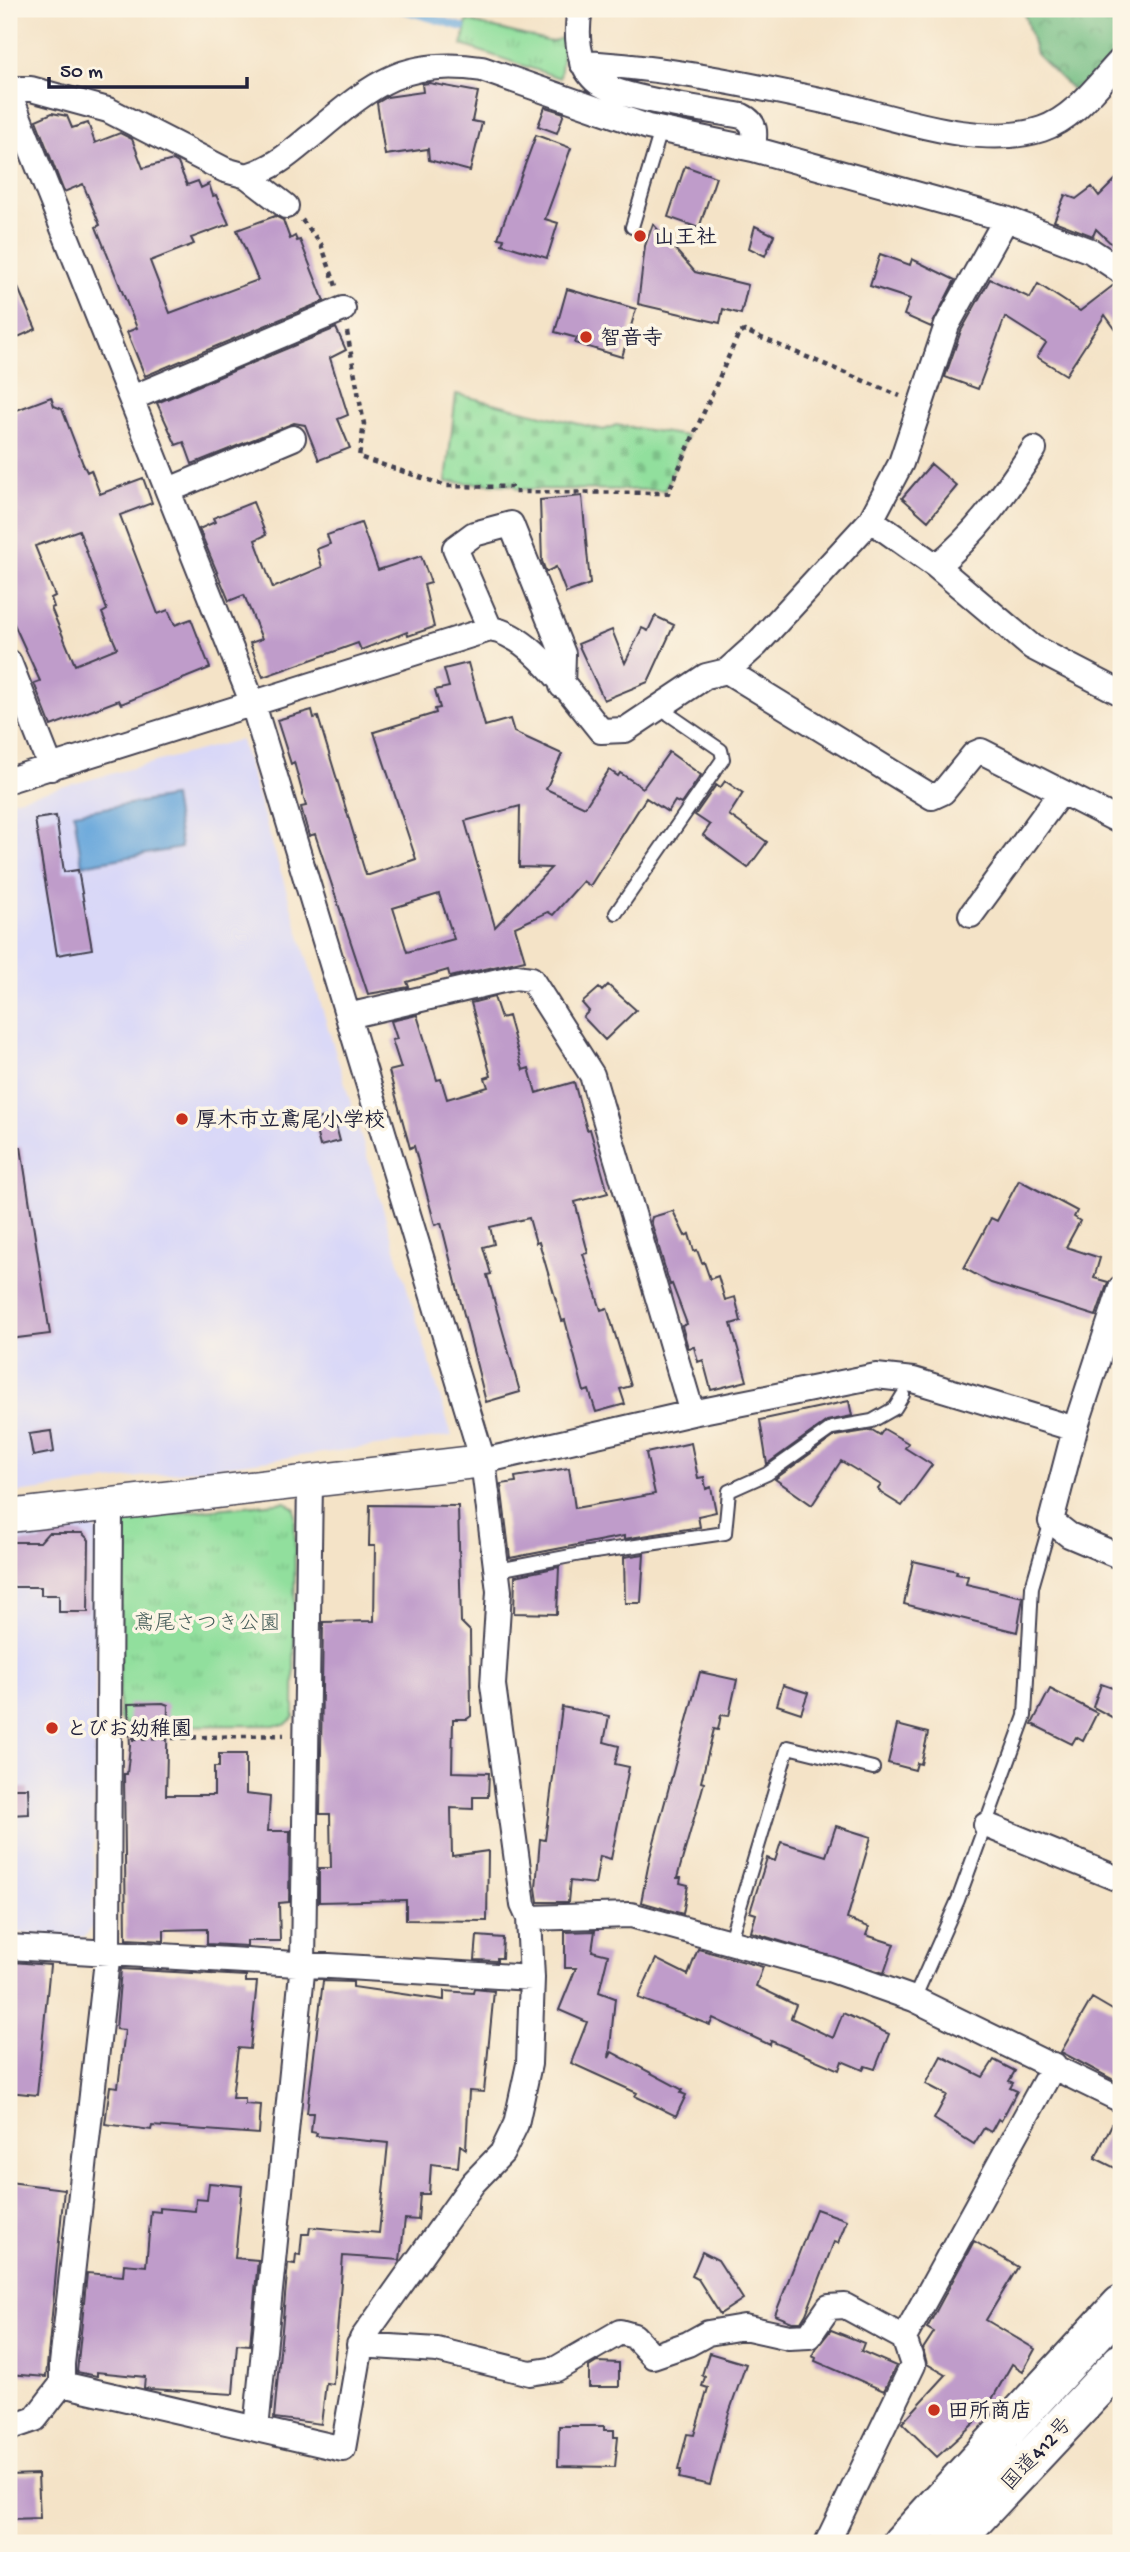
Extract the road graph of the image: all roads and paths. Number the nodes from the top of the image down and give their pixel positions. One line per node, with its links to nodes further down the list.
1 (580, 9): 3 (street)
2 (1121, 60): 3 (street)
3 (582, 63): 6 (street)
4 (9, 91): 7 (street); 14 (street)
5 (662, 130): 6 (street); 7 (street); 10 (lane)
6 (753, 149): 9 (street)
7 (247, 176): 8 (street)
8 (286, 206)
9 (1006, 219): 11 (street); 15 (street)
10 (632, 227)
11 (1121, 271)
12 (343, 309): 14 (street)
13 (355, 377): 15 (path)
14 (132, 398): 18 (street)
15 (920, 404): 19 (street)
16 (293, 438): 18 (street)
17 (1034, 449): 20 (street)
18 (169, 490): 26 (street)
19 (871, 520): 20 (street); 23 (street)
20 (936, 566): 25 (street)
21 (490, 629): 24 (street); 24 (street); 26 (street)
22 (9, 662): 28 (street)
23 (726, 671): 27 (street); 30 (street)
24 (562, 685): 27 (street)
25 (1121, 693)
26 (253, 704): 28 (street); 34 (street)
27 (662, 705): 32 (lane)
28 (51, 768): 29 (street)
29 (9, 780)
30 (1061, 792): 31 (street); 33 (street)
31 (1121, 821)
32 (616, 913)
33 (971, 915)
34 (348, 1016): 37 (street); 39 (street)
35 (1121, 1288): 38 (street)
36 (908, 1388): 37 (street); 38 (street); 45 (lane)
37 (692, 1413): 39 (street)
38 (1075, 1429): 43 (street)
39 (483, 1461): 40 (street); 45 (street)
40 (310, 1482): 41 (street); 46 (street)
41 (110, 1505): 42 (street); 47 (street)
42 (9, 1516)
43 (1051, 1521): 44 (street); 49 (lane)
44 (1121, 1557)
45 (498, 1570): 51 (street)
46 (305, 1735): 47 (path); 55 (street)
47 (110, 1739): 54 (street)
48 (873, 1768): 52 (lane)
49 (986, 1825): 50 (street); 57 (lane)
50 (1121, 1880)
51 (528, 1918): 52 (street); 56 (street)
52 (730, 1940): 57 (street)
53 (9, 1947): 54 (street)
54 (108, 1951): 55 (street); 64 (street)
55 (303, 1963): 56 (street); 66 (street)
56 (532, 1978): 62 (street)
57 (914, 1999): 58 (street)
58 (1054, 2065): 59 (street); 61 (street)
59 (1121, 2100)
60 (1121, 2305): 68 (highway, 国道412号)
61 (904, 2338): 62 (street); 67 (street)
62 (359, 2345): 66 (street)
63 (1121, 2363): 69 (highway, 国道412号)
64 (62, 2384): 65 (street); 66 (street)
65 (9, 2428)
66 (256, 2429)
67 (827, 2543)
68 (902, 2543)
69 (952, 2543)

